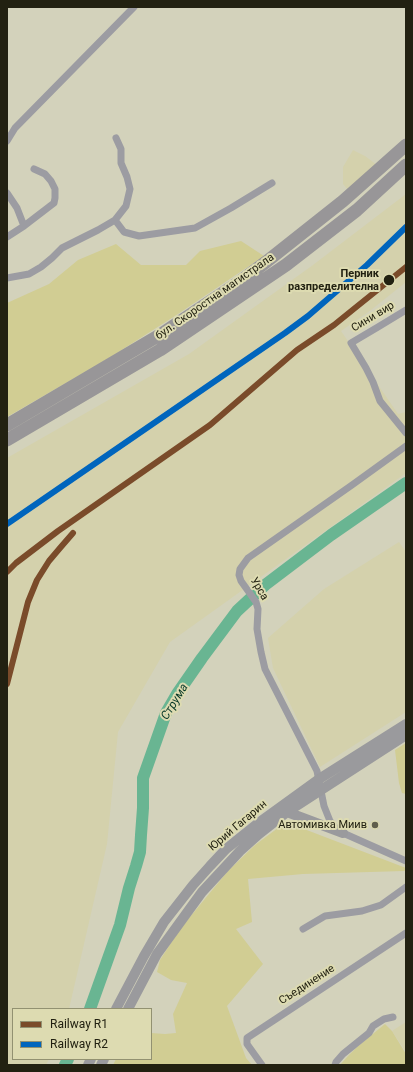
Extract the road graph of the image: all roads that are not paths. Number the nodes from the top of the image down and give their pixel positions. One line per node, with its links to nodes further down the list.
1 (134, 7): 3 (street)
2 (116, 138): 9 (street)
3 (7, 141)
4 (406, 145): 14 (highway, бул. Скоростна магистрала)
5 (406, 165): 16 (highway, бул. Скоростна магистрала)
6 (34, 169): 10 (street)
7 (272, 183): 9 (street)
8 (7, 193): 10 (street)
9 (115, 220): 12 (street)
10 (24, 226): 11 (street)
11 (7, 237)
12 (7, 278)
13 (406, 310): 15 (street, Сини вир)
14 (7, 425)
15 (406, 433)
16 (7, 440)
17 (406, 446): 20 (street, Урса)
18 (406, 724): 20 (street, Юрий Гагарин)
19 (406, 735): 21 (street, Юрий Гагарин)
20 (319, 779): 21 (street, Урса); 28 (street, Юрий Гагарин)
21 (320, 790): 22 (street, Юрий Гагарин); 23 (street, Урса)
22 (287, 812): 23 (street); 29 (street, Юрий Гагарин)
23 (344, 833): 24 (street, Урса)
24 (406, 861)
25 (406, 888): 26 (street)
26 (303, 930)
27 (406, 933): 31 (street, Съединение)
28 (117, 1008)
29 (129, 1008)
30 (393, 1018): 32 (street)
31 (262, 1065)
32 (335, 1065)

